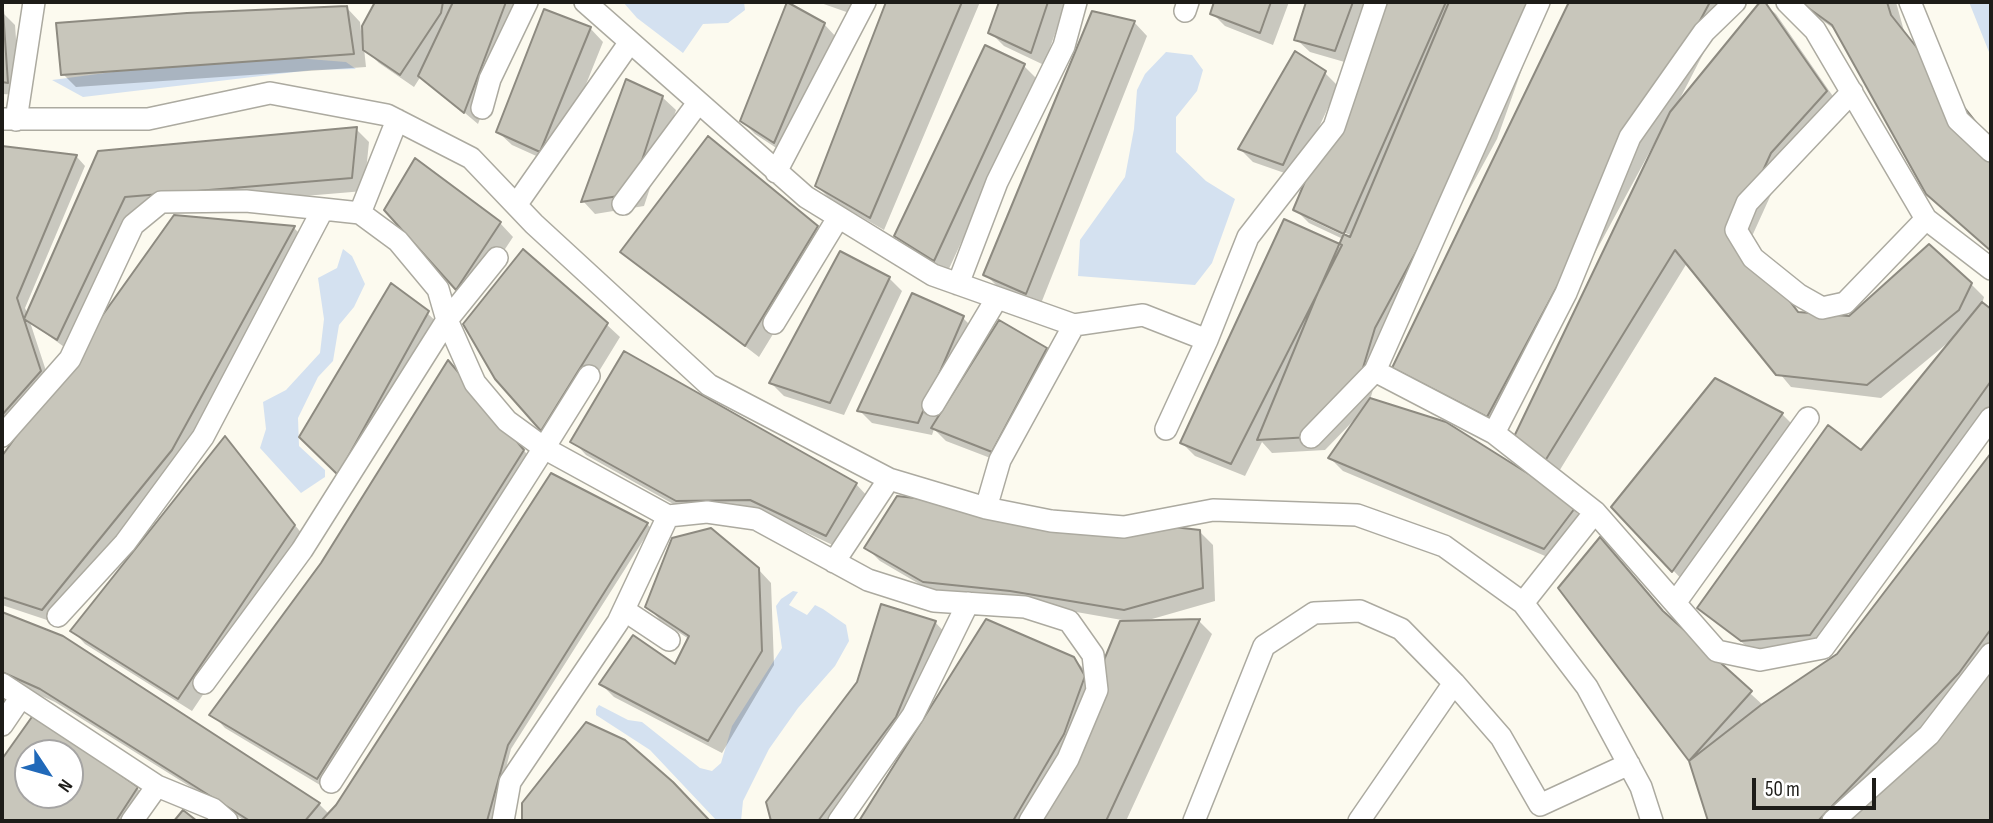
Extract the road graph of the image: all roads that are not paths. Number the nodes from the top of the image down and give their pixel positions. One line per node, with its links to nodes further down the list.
1 (34, 2): 15 (street)
2 (527, 2): 14 (street)
3 (585, 2): 11 (street)
4 (865, 2): 18 (street)
5 (1076, 2): 27 (street)
6 (1376, 2): 32 (street)
7 (1539, 2): 33 (street)
8 (1735, 2): 39 (street)
9 (1787, 2): 12 (street)
10 (1910, 2): 17 (street)
11 (630, 42): 13 (street); 20 (street)
12 (1852, 92): 24 (street); 24 (street)
13 (698, 103): 18 (street); 19 (street)
14 (482, 108)
15 (9, 119): 16 (street)
16 (397, 120): 20 (street); 22 (street)
17 (1991, 151)
18 (776, 172): 23 (street)
19 (623, 204)
20 (516, 205): 43 (street)
21 (323, 209): 22 (street); 40 (street); 52 (street)
22 (360, 213): 29 (street)
23 (838, 218): 27 (street); 30 (street)
24 (1926, 219): 26 (street)
25 (497, 258): 29 (street)
26 (1991, 269)
27 (958, 284): 28 (street)
28 (997, 298): 31 (street); 35 (street)
29 (447, 320): 42 (street); 56 (street)
30 (774, 323)
31 (1074, 325): 32 (street); 44 (street)
32 (1207, 340): 38 (street)
33 (1375, 371): 39 (street); 41 (street)
34 (589, 376): 42 (street)
35 (933, 405)
36 (1808, 418): 50 (street)
37 (1991, 418): 50 (street)
38 (1166, 429)
39 (1494, 433): 45 (street)
40 (2, 436)
41 (1311, 437)
42 (544, 448): 46 (street); 61 (street)
43 (889, 479): 44 (street); 47 (street)
44 (986, 508): 49 (street)
45 (1595, 512): 49 (street); 50 (street)
46 (668, 516): 47 (street); 51 (street)
47 (834, 562): 48 (street)
48 (968, 603): 67 (street); 68 (street)
49 (1523, 603): 60 (street)
50 (1675, 603)
51 (624, 610): 53 (street); 66 (street)
52 (58, 616)
53 (669, 640)
54 (1991, 654): 72 (street)
55 (1454, 682): 63 (street); 69 (street); 70 (street)
56 (204, 683)
57 (2, 684): 58 (street)
58 (21, 697): 59 (street); 62 (street)
59 (2, 725)
60 (1629, 764): 63 (street); 71 (street)
61 (331, 782)
62 (157, 786): 64 (street); 65 (street)
63 (1543, 813)
64 (132, 821)
65 (227, 821)
66 (503, 821)
67 (839, 821)
68 (1030, 821)
69 (1194, 821)
70 (1359, 821)
71 (1652, 821)
72 (1833, 821)

